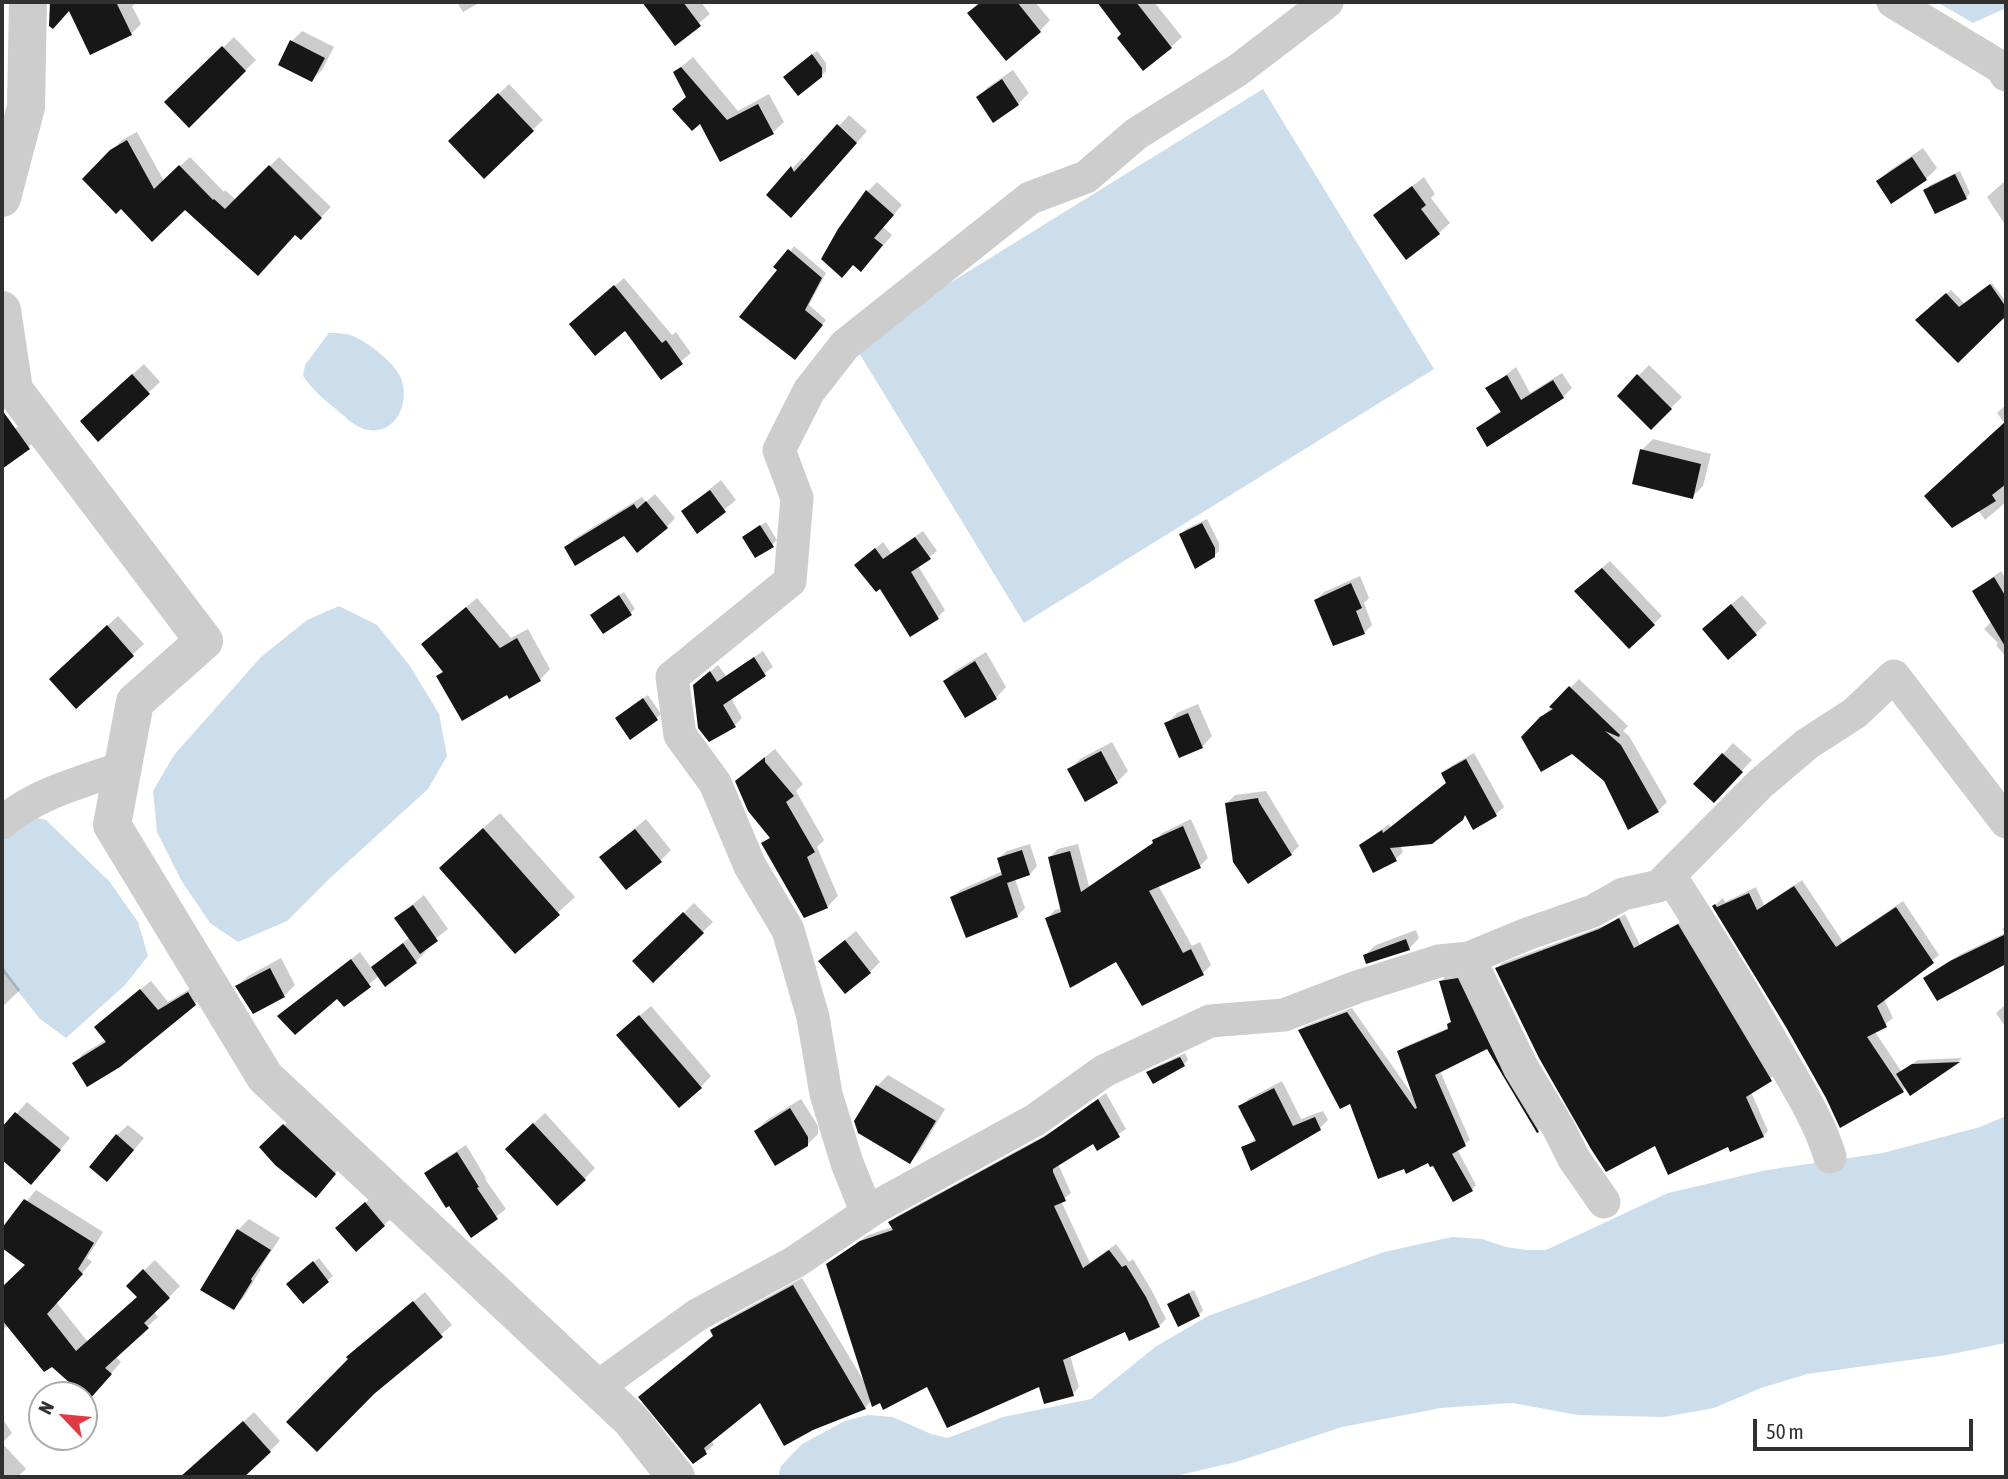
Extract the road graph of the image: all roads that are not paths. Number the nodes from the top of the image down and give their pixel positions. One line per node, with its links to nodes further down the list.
1 (28, 2): 5 (street)
2 (1327, 2): 14 (street)
3 (1894, 2): 4 (street)
4 (2006, 75)
5 (2, 198)
6 (2, 310): 7 (street)
7 (122, 768): 9 (street); 15 (street)
8 (2006, 822): 10 (street)
9 (2, 823)
10 (1670, 876): 11 (street); 12 (street)
11 (1469, 958): 13 (street); 14 (street)
12 (1830, 1157)
13 (1604, 1202)
14 (867, 1213): 15 (street)
15 (596, 1388): 16 (street)
16 (676, 1477)

